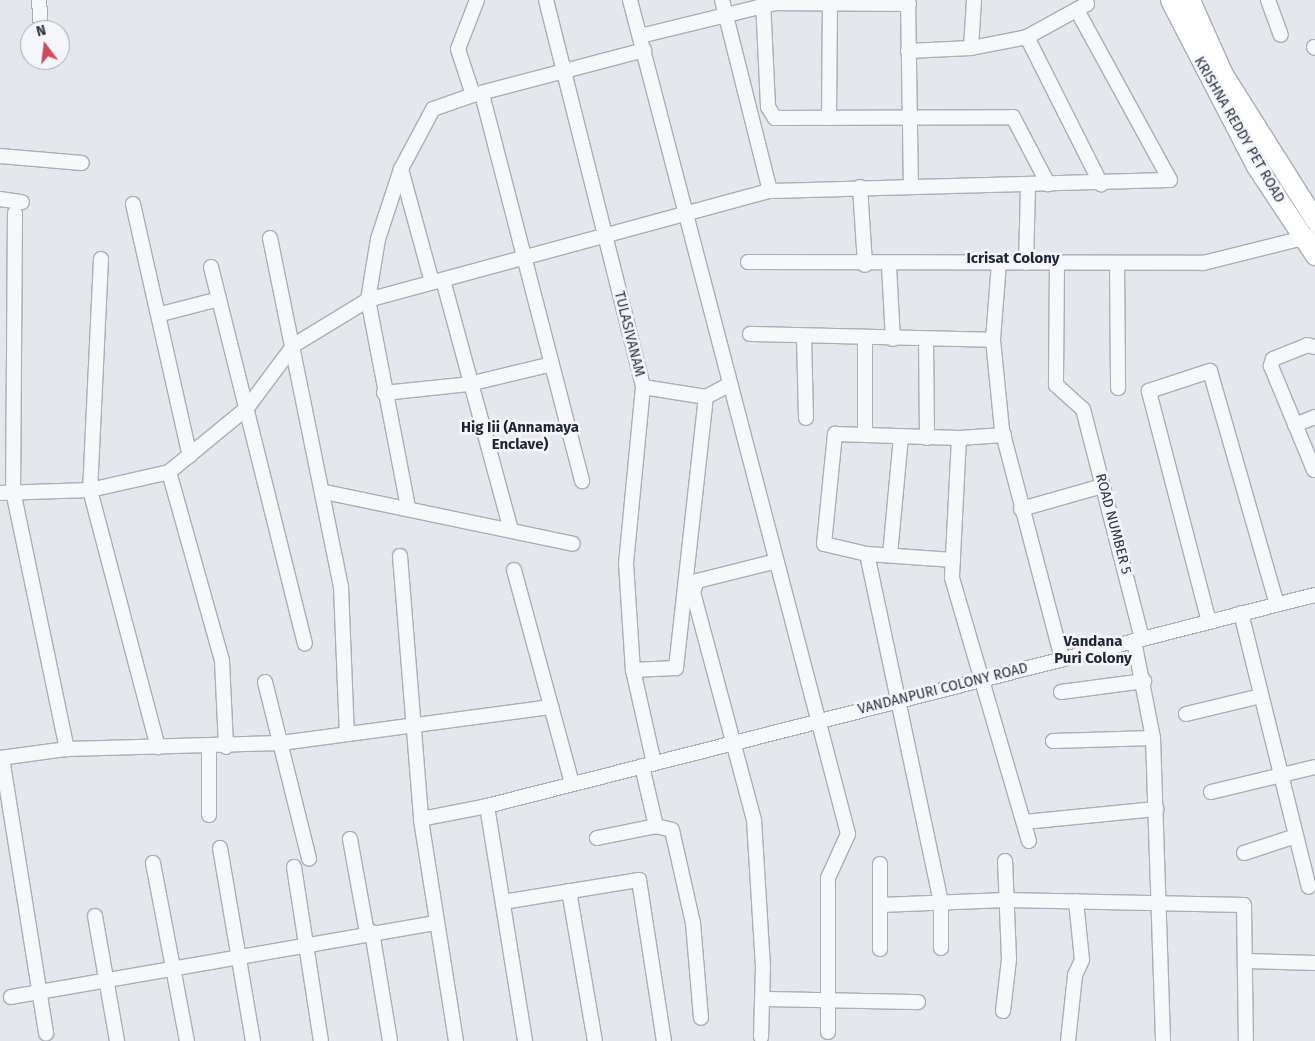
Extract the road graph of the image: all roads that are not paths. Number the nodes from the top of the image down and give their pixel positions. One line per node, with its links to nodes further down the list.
1 (39, 0): 15 (street)
2 (477, 0): 22 (street)
3 (546, 0): 21 (street, TULASIVANAM)
4 (630, 0): 18 (street)
5 (722, 0): 14 (street)
6 (974, 0): 19 (street)
7 (1170, 0): 40 (main road, KRISHNA REDDY PET ROAD)
8 (1190, 0): 37 (main road, KRISHNA REDDY PET ROAD)
9 (1268, 0): 16 (street)
10 (908, 2): 12 (street); 20 (street)
11 (764, 3): 12 (street); 14 (street); 23 (street)
12 (830, 4): 23 (street)
13 (1082, 5): 17 (street); 31 (street)
14 (726, 15): 18 (street); 33 (street)
15 (40, 20)
16 (1281, 35)
17 (1028, 37): 19 (street); 31 (street)
18 (642, 43): 21 (street); 36 (street)
19 (971, 48): 20 (street)
20 (908, 51): 24 (street)
21 (566, 70): 22 (street); 38 (street, TULASIVANAM)
22 (478, 94): 27 (street); 41 (street)
23 (829, 118): 24 (street)
24 (909, 118): 28 (street); 30 (street)
25 (0, 156): 26 (street)
26 (82, 163)
27 (401, 169): 51 (street); 53 (street)
28 (911, 184): 29 (street); 32 (street)
29 (1028, 184): 30 (street); 45 (street)
30 (1048, 184): 31 (street)
31 (1101, 184)
32 (860, 187): 33 (street); 48 (street)
33 (770, 191): 36 (street)
34 (0, 199): 85 (street)
35 (133, 204): 54 (street)
36 (687, 217): 38 (street); 65 (street)
37 (1315, 220)
38 (606, 236): 41 (street); 66 (street, TULASIVANAM)
39 (270, 238): 61 (street)
40 (1312, 243): 46 (street)
41 (525, 257): 51 (street); 63 (street)
42 (101, 259): 84 (street)
43 (748, 262): 48 (street)
44 (999, 263): 45 (street); 50 (street); 60 (street)
45 (1026, 263): 47 (street)
46 (1117, 263): 47 (street); 67 (street)
47 (1057, 264): 83 (street, ROAD NUMBER 5)
48 (865, 265): 50 (street)
49 (211, 266): 52 (street)
50 (889, 266): 58 (street)
51 (437, 281): 53 (street); 64 (street)
52 (219, 298): 54 (street); 70 (street)
53 (368, 300): 61 (street); 68 (street)
54 (161, 314): 79 (street)
55 (750, 334): 56 (street)
56 (804, 336): 57 (street); 72 (street)
57 (865, 338): 58 (street); 74 (street)
58 (893, 338): 59 (street)
59 (926, 339): 60 (street); 77 (street)
60 (993, 340): 75 (street)
61 (294, 345): 70 (street); 86 (street)
62 (1315, 347): 73 (street)
63 (552, 364): 64 (street); 82 (street)
64 (469, 384): 68 (street); 89 (street)
65 (729, 385): 69 (street); 95 (street)
66 (642, 387): 69 (street); 104 (street, TULASIVANAM)
67 (1118, 388)
68 (384, 394): 87 (street)
69 (706, 398): 104 (street)
70 (247, 408): 79 (street); 102 (street)
71 (1315, 417): 73 (street)
72 (806, 418)
73 (1295, 425): 80 (street)
74 (865, 435): 76 (street); 91 (street)
75 (1004, 435): 78 (street); 88 (street)
76 (901, 437): 77 (street); 92 (street)
77 (927, 438): 78 (street)
78 (959, 438): 94 (street)
79 (190, 456): 81 (street)
80 (1314, 470)
81 (169, 472): 84 (street); 122 (street)
82 (582, 481)
83 (1103, 486): 88 (street); 101 (street, ROAD NUMBER 5)
84 (90, 490): 85 (street); 120 (street)
85 (6, 492): 123 (street)
86 (325, 492): 87 (street); 115 (street)
87 (408, 508): 89 (street)
88 (1021, 509): 103 (street)
89 (510, 530): 90 (street)
90 (573, 544)
91 (867, 554): 92 (street); 110 (street)
92 (890, 555): 94 (street)
93 (400, 556): 114 (street)
94 (953, 560): 105 (street)
95 (777, 561): 113 (street); 119 (street)
96 (514, 570): 111 (street)
97 (1315, 594): 98 (street, VANDANPURI COLONY ROAD)
98 (1277, 604): 99 (street, VANDANPURI COLONY ROAD); 100 (street)
99 (1241, 614): 100 (street, VANDANPURI COLONY ROAD); 109 (street)
100 (1209, 622): 101 (street, VANDANPURI COLONY ROAD)
101 (1138, 640): 103 (street, VANDANPURI COLONY ROAD); 106 (street, ROAD NUMBER 5)
102 (305, 643)
103 (1062, 659): 105 (street, VANDANPURI COLONY ROAD)
104 (633, 670): 125 (street, TULASIVANAM)
105 (982, 679): 110 (street, VANDANPURI COLONY ROAD); 134 (street)
106 (1144, 681): 108 (street); 116 (street, ROAD NUMBER 5)
107 (265, 682): 118 (street)
108 (1061, 692)
109 (1261, 696): 112 (street); 127 (street)
110 (901, 700): 113 (street, VANDANPURI COLONY ROAD); 150 (street)
111 (552, 706): 114 (street); 128 (street)
112 (1186, 714)
113 (819, 721): 119 (street, VANDANPURI COLONY ROAD); 169 (street)
114 (413, 725): 115 (street); 133 (street)
115 (347, 734): 118 (street)
116 (1153, 738): 117 (street); 131 (street, ROAD NUMBER 5)
117 (1053, 741)
118 (281, 743): 122 (street); 142 (street)
119 (733, 743): 125 (street, VANDANPURI COLONY ROAD); 168 (street)
120 (158, 747): 121 (street); 123 (street)
121 (209, 747): 122 (street); 132 (street)
122 (226, 748)
123 (67, 749): 124 (street)
124 (1, 758): 166 (street)
125 (648, 764): 128 (street, VANDANPURI COLONY ROAD); 135 (street, TULASIVANAM)
126 (1315, 767): 127 (street)
127 (1281, 775): 129 (street); 136 (street)
128 (572, 783): 130 (street, VANDANPURI COLONY ROAD)
129 (1211, 792)
130 (487, 806): 133 (street, VANDANPURI COLONY ROAD); 152 (street)
131 (1156, 809): 134 (street); 154 (street, ROAD NUMBER 5)
132 (209, 815)
133 (422, 818): 156 (street)
134 (1024, 822): 139 (street)
135 (656, 826): 137 (street); 172 (street)
136 (1296, 836): 141 (street); 147 (street)
137 (597, 838)
138 (350, 839): 157 (street)
139 (1029, 840)
140 (220, 848): 161 (street)
141 (1244, 853)
142 (310, 859)
143 (1005, 861): 149 (street)
144 (152, 863): 164 (street)
145 (880, 864): 153 (street)
146 (294, 867): 158 (street)
147 (1309, 887)
148 (569, 891): 152 (street); 183 (street); 184 (street)
149 (1006, 900): 150 (street); 151 (street); 171 (street)
150 (941, 901): 153 (street); 159 (street)
151 (1076, 901): 154 (street); 185 (street)
152 (503, 902): 182 (street)
153 (880, 904): 160 (street)
154 (1159, 904): 162 (street); 186 (street, ROAD NUMBER 5)
155 (95, 916): 165 (street)
156 (436, 923): 157 (street); 181 (street)
157 (369, 933): 158 (street); 180 (street)
158 (305, 944): 161 (street); 179 (street)
159 (941, 948)
160 (880, 949)
161 (239, 955): 164 (street); 178 (street)
162 (1247, 961): 163 (street); 187 (street)
163 (1315, 963)
164 (173, 966): 165 (street); 177 (street)
165 (108, 979): 166 (street); 176 (street)
166 (38, 990): 167 (street); 174 (street)
167 (11, 997)
168 (762, 999): 169 (street); 175 (street)
169 (828, 1001): 170 (street); 173 (street)
170 (918, 1002)
171 (1003, 1012)
172 (702, 1018)
173 (828, 1032)
174 (46, 1034)
175 (762, 1037)
176 (117, 1041)
177 (186, 1041)
178 (254, 1041)
179 (321, 1041)
180 (390, 1041)
181 (456, 1041)
182 (525, 1041)
183 (595, 1041)
184 (664, 1041)
185 (1068, 1041)
186 (1163, 1041)
187 (1246, 1041)

